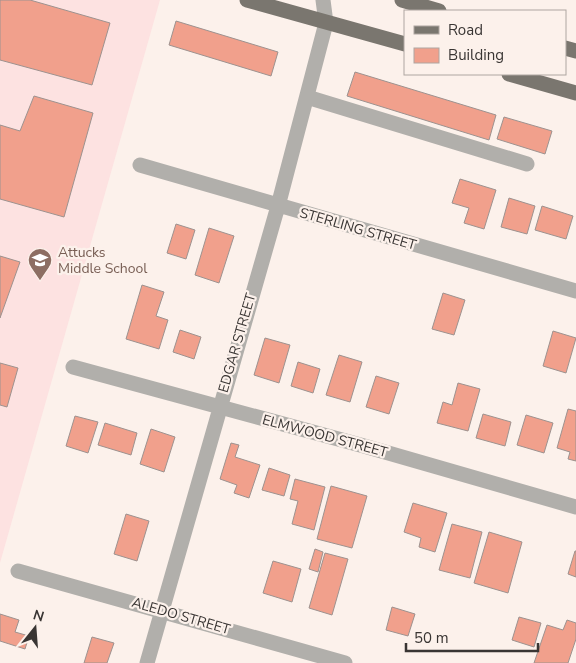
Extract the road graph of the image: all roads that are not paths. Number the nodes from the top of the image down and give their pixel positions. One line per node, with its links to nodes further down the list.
1 (247, 0): 5 (main road)
2 (323, 0): 5 (street)
3 (402, 0): 4 (main road)
4 (436, 8)
5 (326, 22): 6 (main road); 9 (street, EDGAR STREET)
6 (404, 44)
7 (513, 75): 8 (main road)
8 (576, 93)
9 (307, 97): 10 (street); 12 (street, EDGAR STREET)
10 (527, 164)
11 (140, 166): 12 (street, STERLING STREET)
12 (278, 206): 13 (street, STERLING STREET); 15 (street, EDGAR STREET)
13 (576, 291)
14 (73, 367): 15 (street, ELMWOOD STREET)
15 (219, 407): 16 (street, ELMWOOD STREET); 18 (street, EDGAR STREET)
16 (576, 507)
17 (18, 571): 18 (street, ALEDO STREET)
18 (162, 610): 19 (street, EDGAR STREET); 20 (street, ALEDO STREET)
19 (147, 663)
20 (345, 663)

